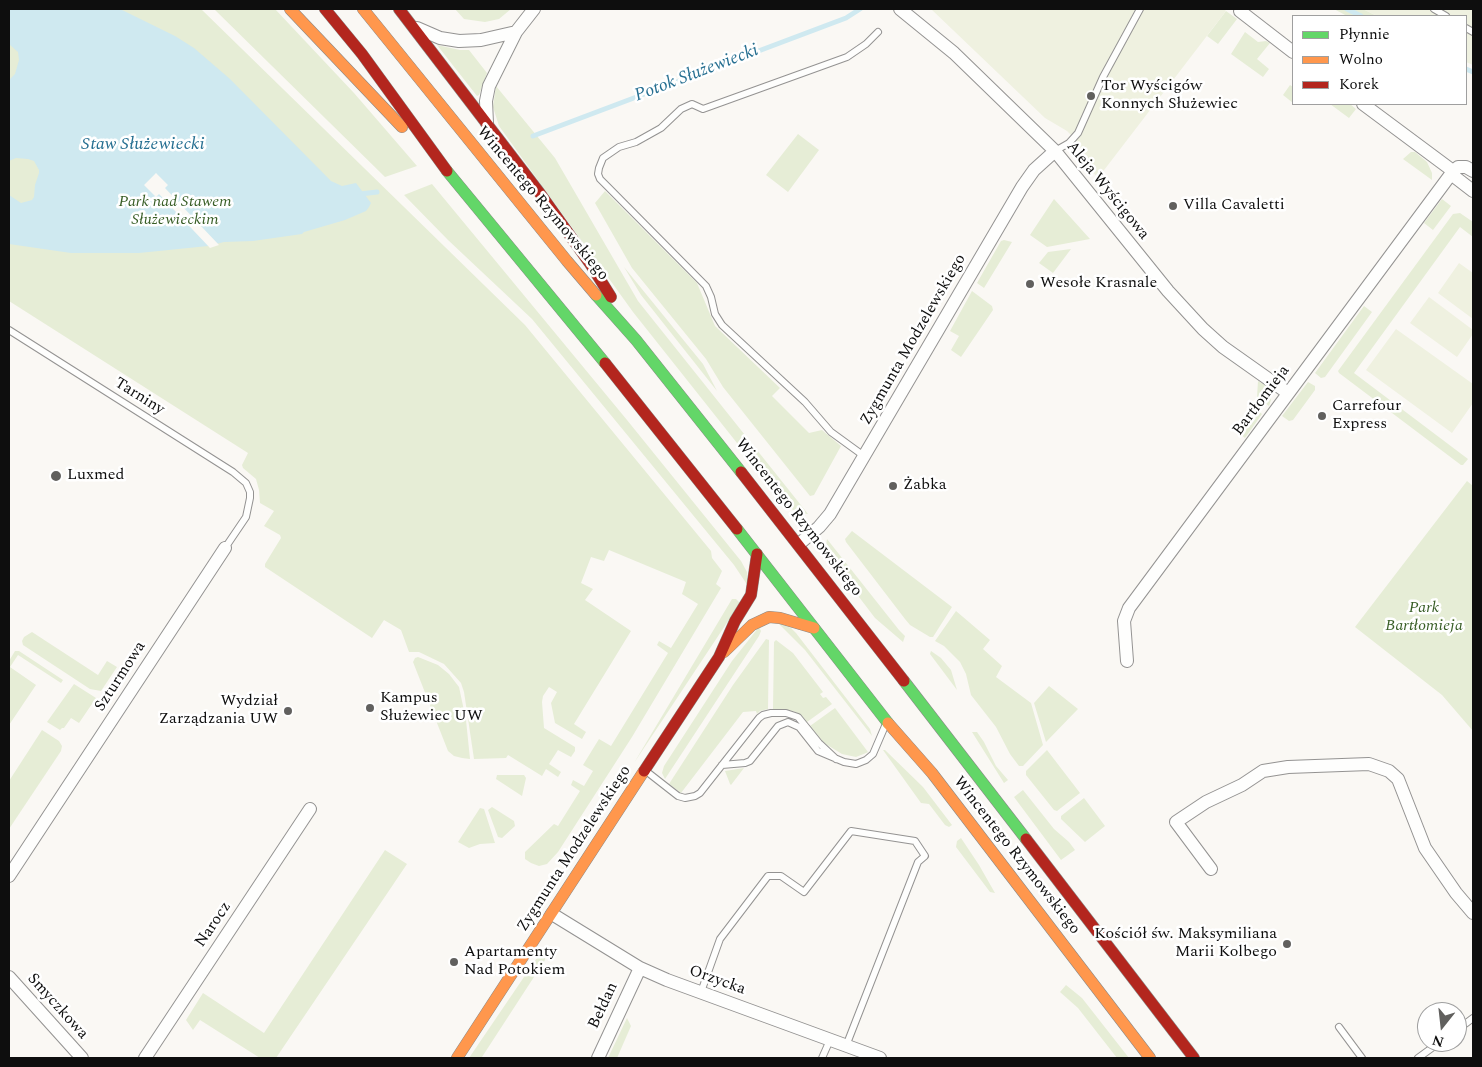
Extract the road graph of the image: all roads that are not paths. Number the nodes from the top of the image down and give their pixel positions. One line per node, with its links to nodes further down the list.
1 (290, 9): 18 (main road, Wincentego Rzymowskiego)
2 (325, 9): 18 (main road, Wincentego Rzymowskiego)
3 (363, 9): 21 (main road, Wincentego Rzymowskiego)
4 (399, 9): 9 (main road, Wincentego Rzymowskiego)
5 (534, 9): 10 (street)
6 (900, 9): 15 (street, Aleja Wyścigowa)
7 (1140, 9): 15 (lane)
8 (1240, 11): 12 (street)
9 (412, 26): 10 (street); 14 (main road, Wincentego Rzymowskiego)
10 (516, 32): 14 (street)
11 (878, 32): 23 (lane)
12 (1292, 51)
13 (1364, 105): 17 (street)
14 (488, 125): 21 (main road, Wincentego Rzymowskiego)
15 (1055, 151): 22 (street, Aleja Wyścigowa); 23 (street, Zygmunta Modzelewskiego)
16 (1473, 171): 17 (street)
17 (1452, 172): 19 (street); 22 (street, Bartłomieja)
18 (458, 186): 27 (main road, Wincentego Rzymowskiego)
19 (1473, 191)
20 (9, 330): 24 (lane, Tarniny)
21 (636, 340): 25 (main road, Wincentego Rzymowskiego)
22 (1288, 393): 30 (street, Bartłomieja)
23 (864, 456): 25 (street, Zygmunta Modzelewskiego)
24 (250, 492): 26 (lane, Szturmowa)
25 (799, 544): 53 (main road, Wincentego Rzymowskiego)
26 (225, 548): 37 (street, Szturmowa)
27 (757, 554): 28 (main road, Wincentego Rzymowskiego); 29 (main road, Zygmunta Modzelewskiego)
28 (814, 628): 29 (main road, Zygmunta Modzelewskiego); 31 (main road, Wincentego Rzymowskiego)
29 (719, 657): 34 (main road, Zygmunta Modzelewskiego)
30 (1127, 662)
31 (887, 722): 32 (lane); 52 (main road, Wincentego Rzymowskiego)
32 (836, 759): 33 (lane); 33 (lane)
33 (722, 765): 34 (lane)
34 (646, 770): 39 (main road, Zygmunta Modzelewskiego)
35 (310, 810): 47 (street, Narocz)
36 (1211, 869): 38 (street)
37 (9, 876)
38 (1473, 913)
39 (552, 914): 40 (street, Orzycka); 48 (main road, Zygmunta Modzelewskiego)
40 (640, 968): 42 (street, Orzycka); 49 (street, Bełdan)
41 (9, 977): 46 (street, Smyczkowa)
42 (701, 992): 44 (street, Orzycka); 45 (lane)
43 (1339, 1027): 54 (lane)
44 (830, 1040): 45 (street, Orzycka); 50 (lane)
45 (846, 1046): 51 (street, Orzycka)
46 (82, 1058)
47 (145, 1058)
48 (456, 1058)
49 (598, 1058)
50 (822, 1058)
51 (880, 1058)
52 (1150, 1058)
53 (1194, 1058)
54 (1362, 1058)

